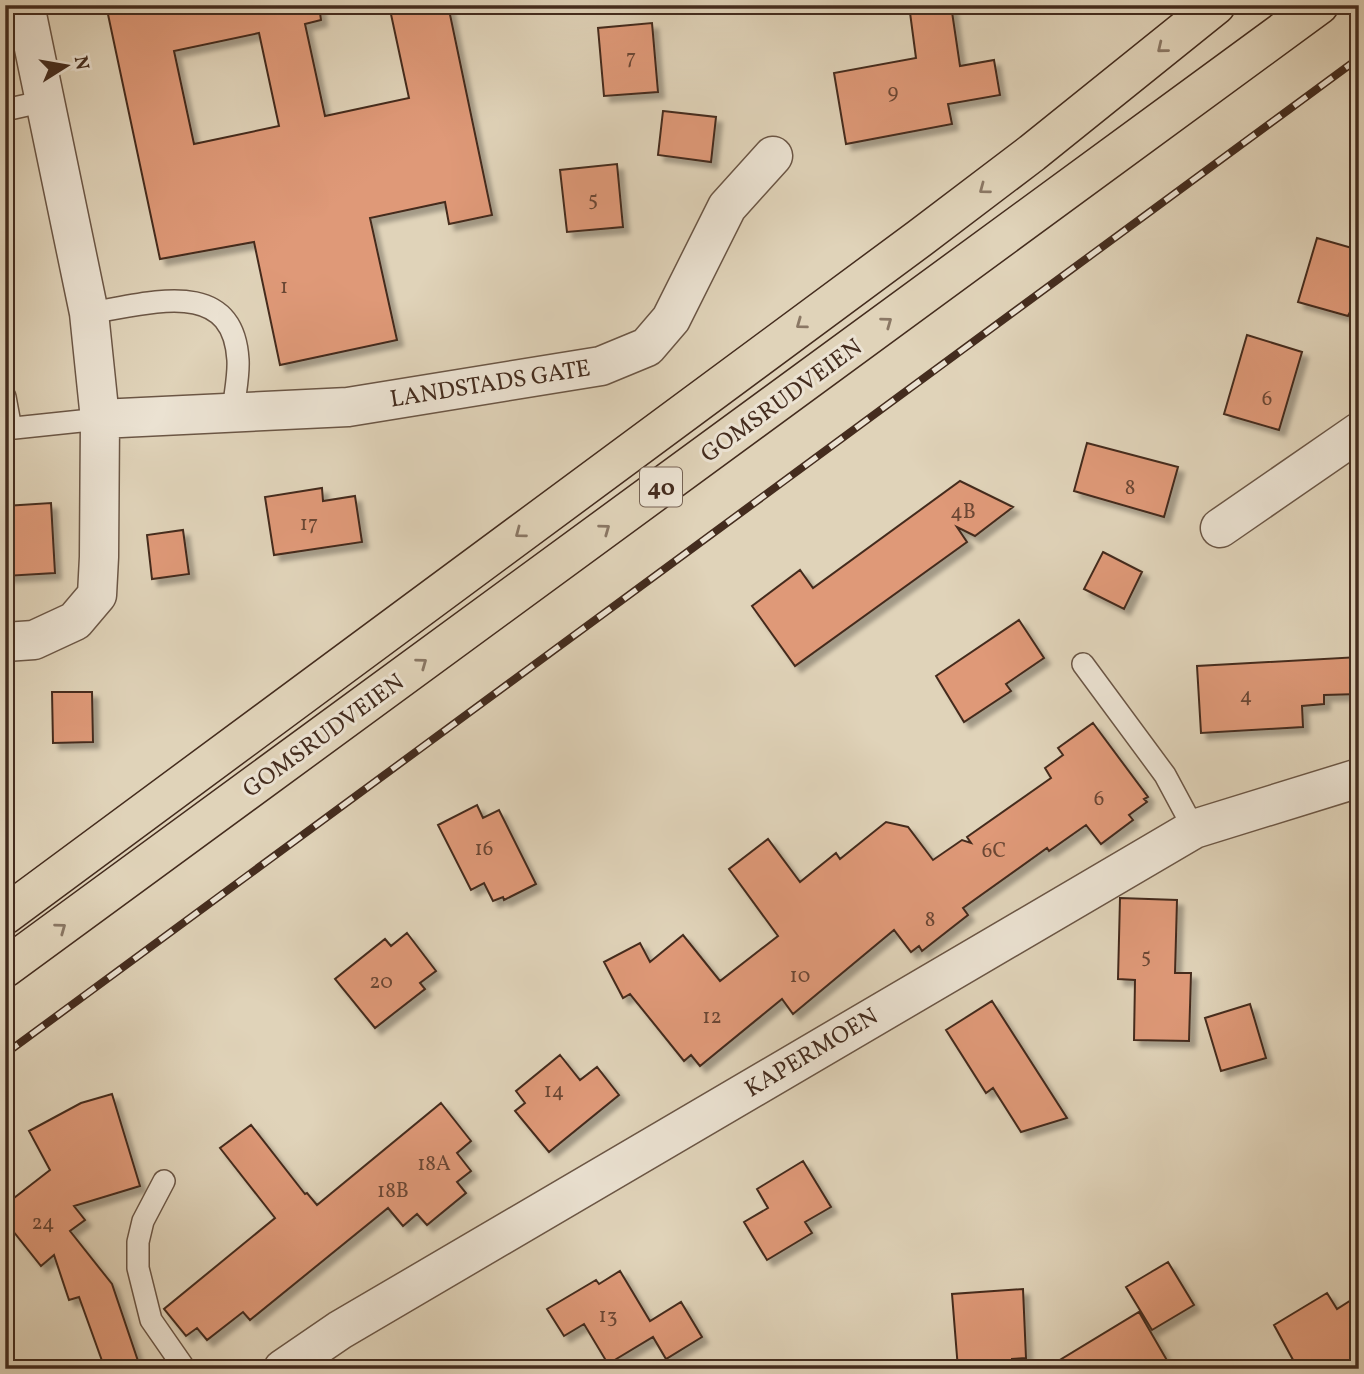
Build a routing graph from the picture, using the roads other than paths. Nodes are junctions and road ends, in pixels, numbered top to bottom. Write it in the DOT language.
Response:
graph roads {
  1 [pos="25,5"];
  2 [pos="1216,5"];
  3 [pos="1319,5"];
  4 [pos="45,101"];
  5 [pos="5,110"];
  6 [pos="773,156"];
  7 [pos="89,313"];
  8 [pos="5,397"];
  9 [pos="233,414"];
  10 [pos="100,419"];
  11 [pos="8,429"];
  12 [pos="1359,432"];
  13 [pos="1220,528"];
  14 [pos="5,642"];
  15 [pos="1083,664"];
  16 [pos="1359,778"];
  17 [pos="1194,829"];
  18 [pos="5,915"];
  19 [pos="5,968"];
  20 [pos="164,1181"];
  21 [pos="185,1369"];
  22 [pos="283,1369"];
  1 -- 4 [label="street"];
  2 -- 18 [label="main road, GOMSRUDVEIEN / 40, one-way"];
  19 -- 3 [label="main road, GOMSRUDVEIEN / 40, one-way"];
  4 -- 5 [label="lane"];
  4 -- 7 [label="street"];
  6 -- 9 [label="street, LANDSTADS GATE"];
  7 -- 9 [label="lane"];
  7 -- 10 [label="street"];
  8 -- 11 [label="lane"];
  9 -- 10 [label="street, LANDSTADS GATE"];
  10 -- 11 [label="lane"];
  10 -- 14 [label="street"];
  12 -- 13 [label="street"];
  15 -- 17 [label="lane"];
  16 -- 17 [label="street, KAPERMOEN"];
  17 -- 22 [label="street, KAPERMOEN"];
  20 -- 21 [label="lane"];
}
